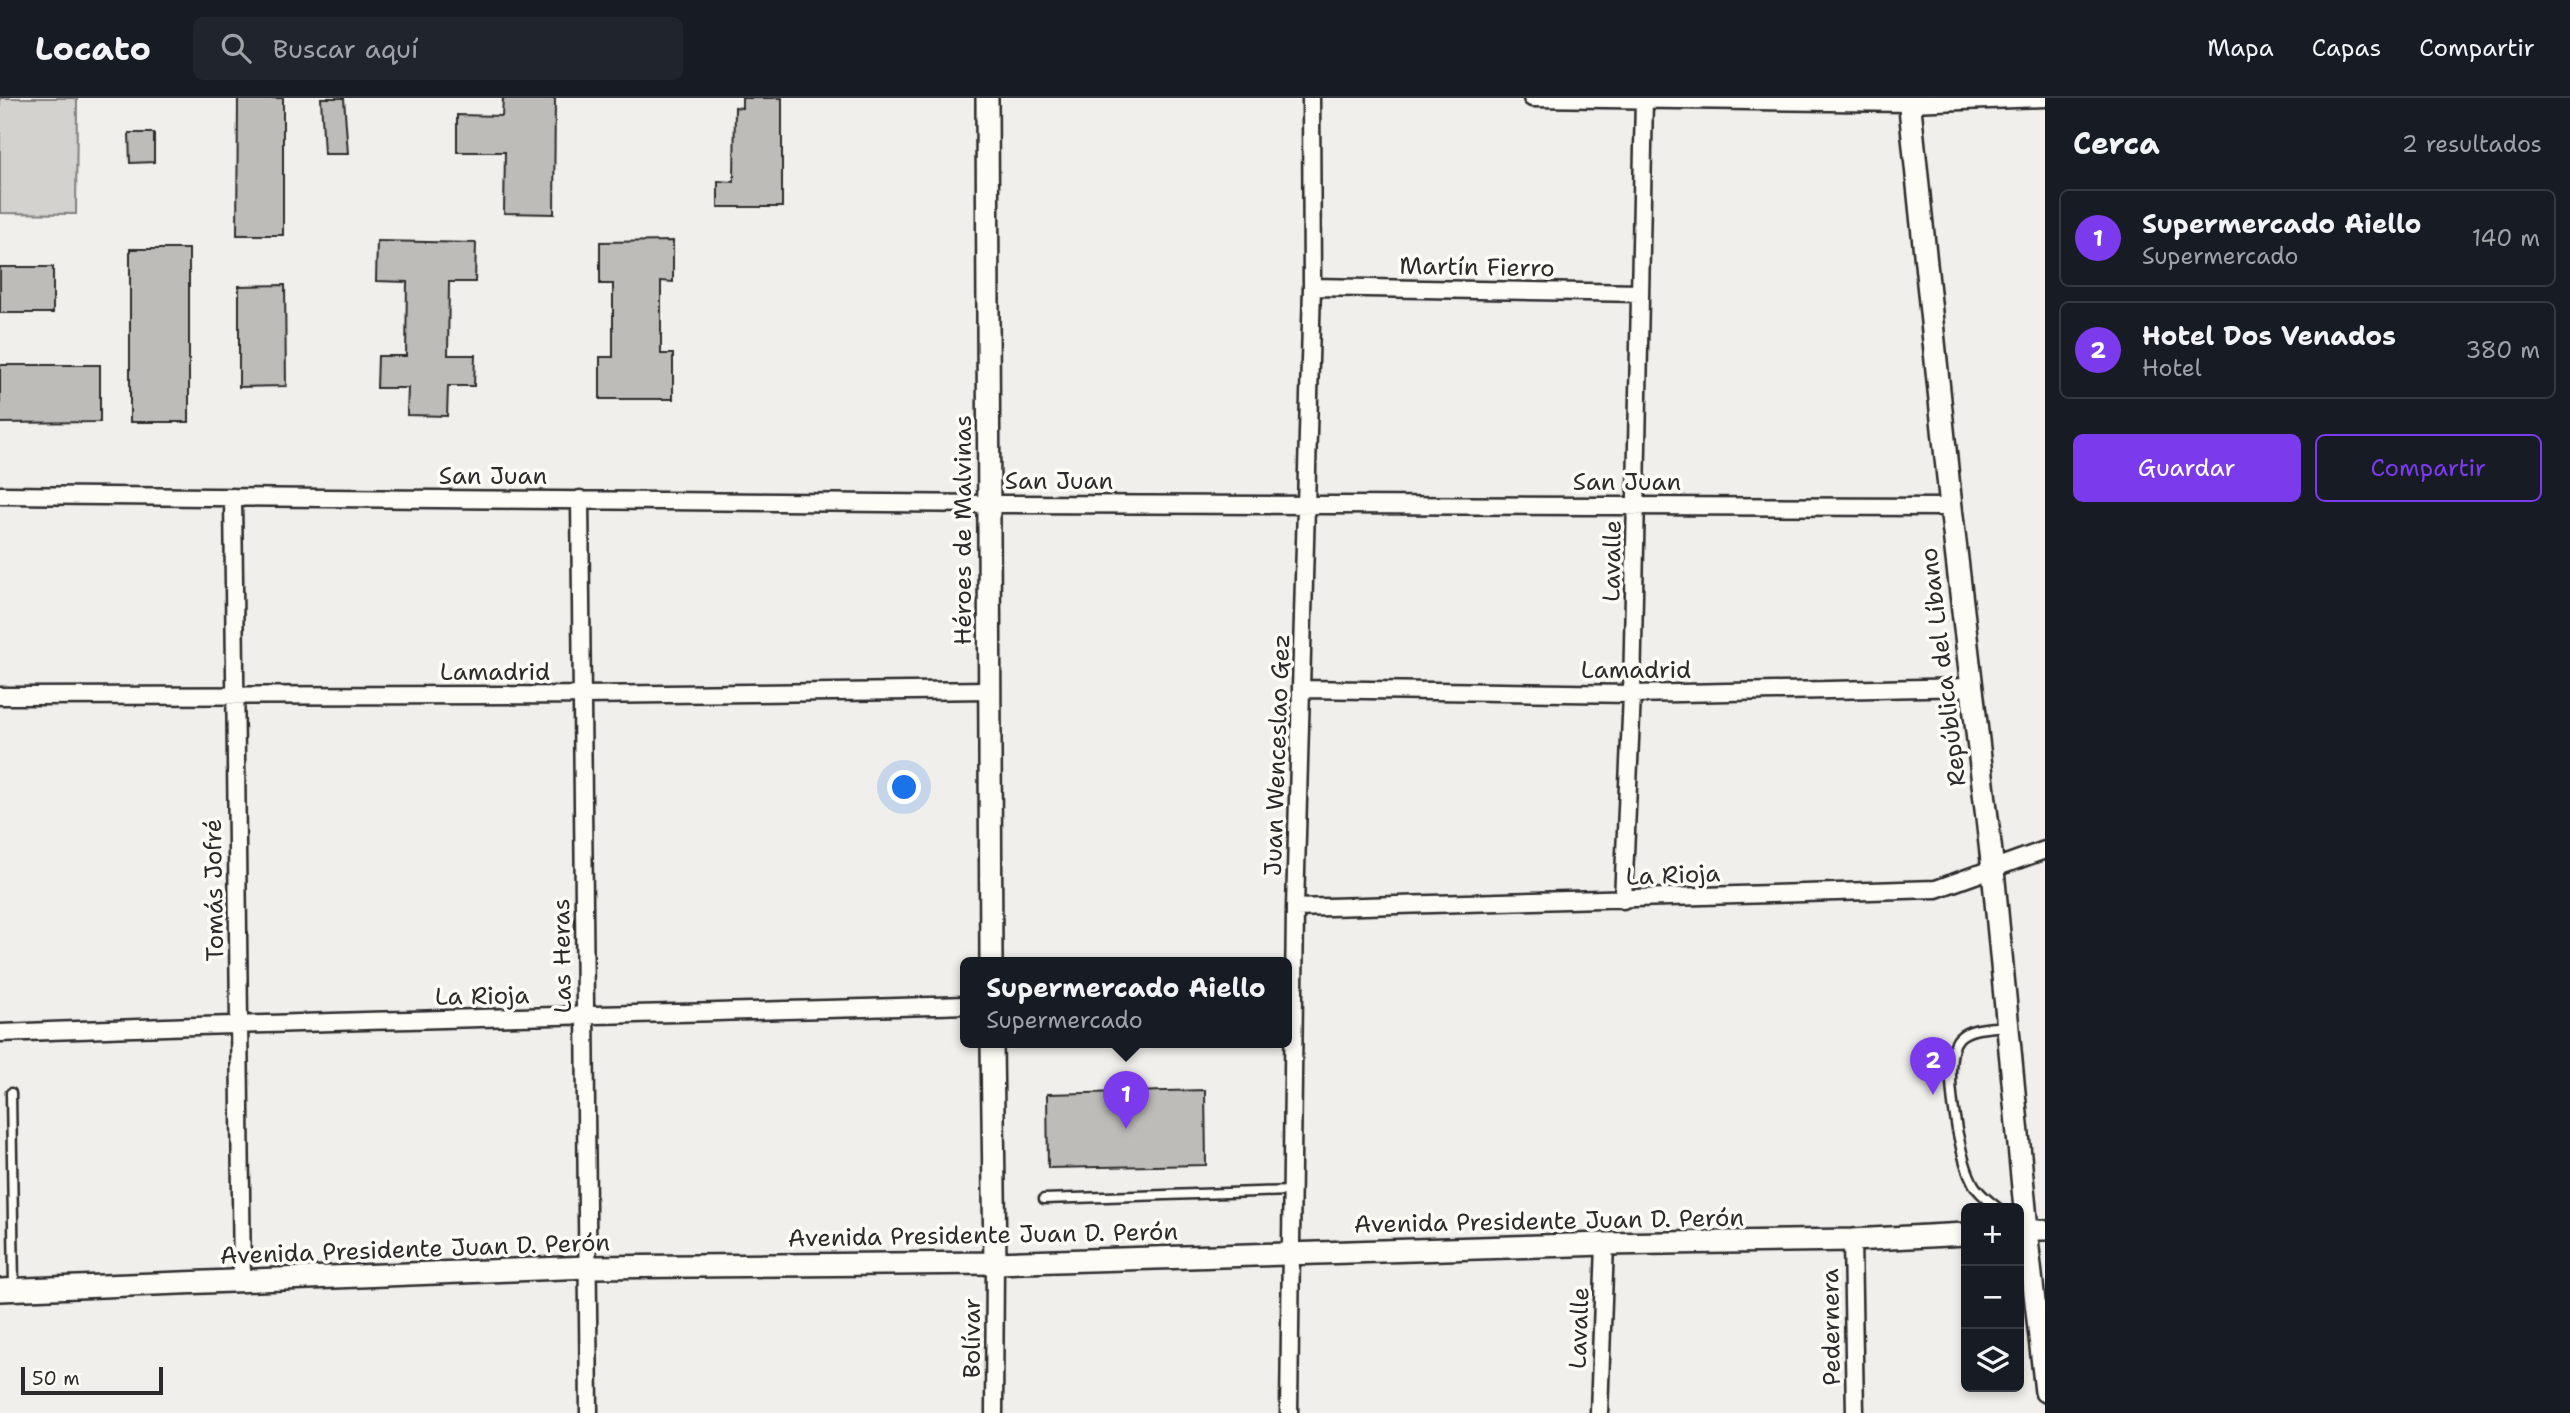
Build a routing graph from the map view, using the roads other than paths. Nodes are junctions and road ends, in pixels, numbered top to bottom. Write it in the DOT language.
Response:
graph roads {
  1 [pos="987,98"];
  2 [pos="1311,98"];
  3 [pos="1532,98"];
  4 [pos="2045,98"];
  5 [pos="1644,99"];
  6 [pos="1910,100"];
  7 [pos="1312,287"];
  8 [pos="1640,293"];
  9 [pos="0,495"];
  10 [pos="233,496"];
  11 [pos="580,499"];
  12 [pos="990,504"];
  13 [pos="1307,504"];
  14 [pos="1636,505"];
  15 [pos="1951,507"];
  16 [pos="1971,687"];
  17 [pos="989,690"];
  18 [pos="1302,690"];
  19 [pos="1632,694"];
  20 [pos="582,695"];
  21 [pos="0,696"];
  22 [pos="235,696"];
  23 [pos="2045,850"];
  24 [pos="1993,870"];
  25 [pos="1623,900"];
  26 [pos="1295,908"];
  27 [pos="991,957"];
  28 [pos="960,1005"];
  29 [pos="586,1017"];
  30 [pos="238,1023"];
  31 [pos="2008,1025"];
  32 [pos="0,1033"];
  33 [pos="992,1048"];
  34 [pos="11,1093"];
  35 [pos="1291,1191"];
  36 [pos="1044,1199"];
  37 [pos="1993,1203"];
  38 [pos="2027,1229"];
  39 [pos="1961,1234"];
  40 [pos="1852,1240"];
  41 [pos="1605,1244"];
  42 [pos="1290,1254"];
  43 [pos="995,1263"];
  44 [pos="589,1267"];
  45 [pos="242,1282"];
  46 [pos="7,1290"];
  47 [pos="2045,1392"];
  48 [pos="589,1413"];
  49 [pos="994,1413"];
  50 [pos="1289,1413"];
  51 [pos="1599,1413"];
  52 [pos="1856,1413"];
  1 -- 12 [label="main road, Héroes de Malvinas"];
  2 -- 7 [label="street, Juan Wenceslao Gez"];
  3 -- 5 [label="street"];
  4 -- 6 [label="street"];
  5 -- 6 [label="street"];
  5 -- 8 [label="street, Lavalle"];
  6 -- 15 [label="main road, República del Líbano"];
  7 -- 8 [label="street, Martín Fierro"];
  7 -- 13 [label="street, Juan Wenceslao Gez"];
  8 -- 14 [label="street, Lavalle"];
  9 -- 10 [label="street, San Juan"];
  10 -- 11 [label="street, San Juan"];
  10 -- 22 [label="street, Tomás Jofré"];
  11 -- 12 [label="street, San Juan"];
  11 -- 20 [label="street, Las Heras"];
  12 -- 13 [label="street, San Juan"];
  12 -- 17 [label="main road, Héroes de Malvinas"];
  13 -- 14 [label="street, San Juan"];
  13 -- 18 [label="street, Juan Wenceslao Gez"];
  14 -- 15 [label="street, San Juan"];
  14 -- 19 [label="street, Lavalle"];
  15 -- 16 [label="main road, República del Líbano"];
  16 -- 19 [label="street, Lamadrid"];
  16 -- 24 [label="main road, República del Líbano"];
  17 -- 20 [label="street, Lamadrid"];
  17 -- 27 [label="main road, Héroes de Malvinas"];
  18 -- 19 [label="street, Lamadrid"];
  18 -- 26 [label="street, Juan Wenceslao Gez"];
  19 -- 25 [label="street, Lavalle"];
  20 -- 22 [label="street, Lamadrid"];
  20 -- 29 [label="street, Las Heras"];
  21 -- 22 [label="street, Lamadrid"];
  22 -- 30 [label="street, Tomás Jofré"];
  23 -- 24 [label="street, La Rioja"];
  24 -- 25 [label="street, La Rioja"];
  24 -- 31 [label="main road, República del Líbano"];
  25 -- 26 [label="street, La Rioja"];
  26 -- 35 [label="street, Juan Wenceslao Gez"];
  28 -- 29 [label="street, La Rioja"];
  29 -- 30 [label="street, La Rioja"];
  29 -- 44 [label="street, Las Heras"];
  30 -- 32 [label="street, La Rioja"];
  30 -- 45 [label="street, Tomás Jofré"];
  31 -- 37 [label="lane"];
  31 -- 38 [label="main road, República del Líbano"];
  33 -- 43 [label="main road"];
  34 -- 46 [label="lane"];
  35 -- 36 [label="lane"];
  35 -- 42 [label="street, Juan Wenceslao Gez"];
  38 -- 47 [label="street"];
  39 -- 40 [label="main road, Avenida Presidente Juan D. Perón"];
  40 -- 41 [label="main road, Avenida Presidente Juan D. Perón"];
  40 -- 52 [label="street, Pedernera"];
  41 -- 42 [label="main road, Avenida Presidente Juan D. Perón"];
  41 -- 51 [label="street, Lavalle"];
  42 -- 43 [label="main road, Avenida Presidente Juan D. Perón"];
  42 -- 50 [label="street, Juan Wenceslao Gez"];
  43 -- 44 [label="main road, Avenida Presidente Juan D. Perón"];
  43 -- 49 [label="street, Bolívar"];
  44 -- 45 [label="main road, Avenida Presidente Juan D. Perón"];
  44 -- 48 [label="street, Las Heras"];
  45 -- 46 [label="main road, Avenida Presidente Juan D. Perón"];
}
